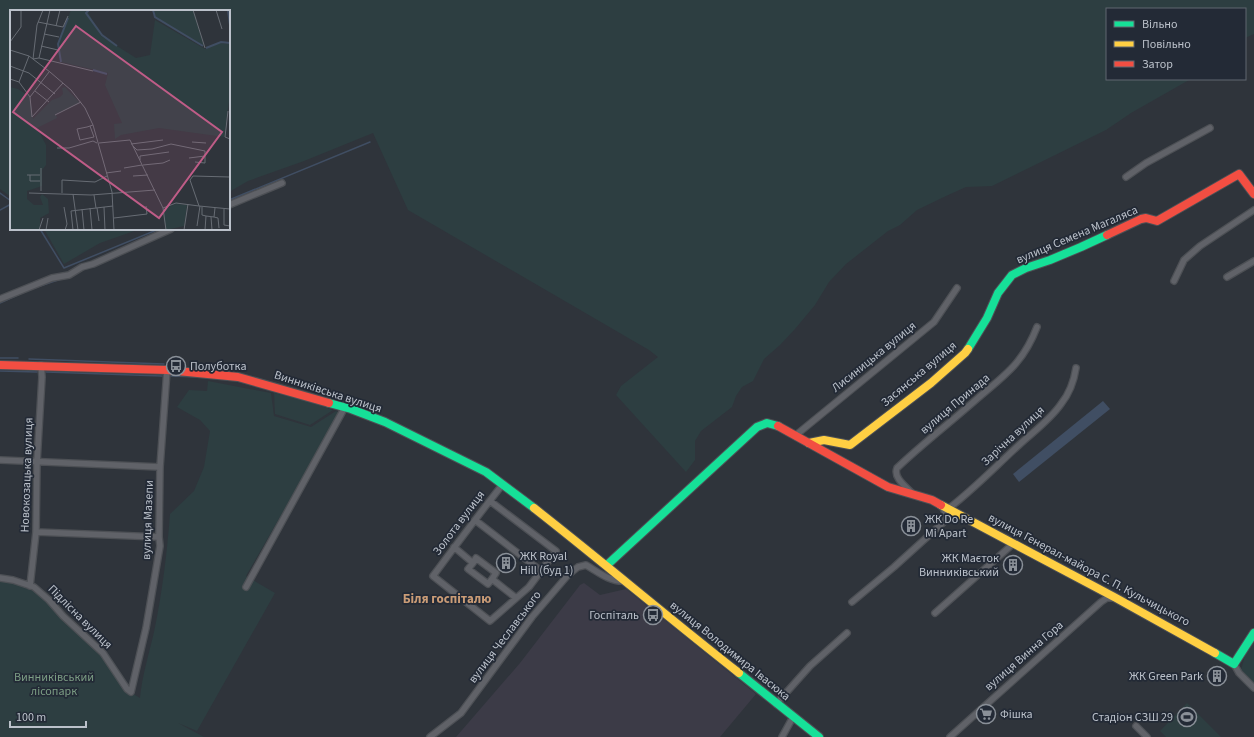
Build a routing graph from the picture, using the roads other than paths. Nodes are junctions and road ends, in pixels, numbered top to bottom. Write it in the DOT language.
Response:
graph roads {
  1 [pos="1210,128"];
  2 [pos="1126,177"];
  3 [pos="282,183"];
  4 [pos="1254,194"];
  5 [pos="230,205"];
  6 [pos="1254,210"];
  7 [pos="169,230"];
  8 [pos="1254,261"];
  9 [pos="1012,275"];
  10 [pos="1227,277"];
  11 [pos="1174,281"];
  12 [pos="957,288"];
  13 [pos="0,299"];
  14 [pos="1037,327"];
  15 [pos="0,364"];
  16 [pos="41,365"];
  17 [pos="1076,368"];
  18 [pos="167,370"];
  19 [pos="345,407"];
  20 [pos="796,435"];
  21 [pos="809,443"];
  22 [pos="0,460"];
  23 [pos="37,462"];
  24 [pos="160,467"];
  25 [pos="503,484"];
  26 [pos="912,492"];
  27 [pos="490,501"];
  28 [pos="945,507"];
  29 [pos="475,520"];
  30 [pos="36,532"];
  31 [pos="159,537"];
  32 [pos="1014,543"];
  33 [pos="454,547"];
  34 [pos="473,562"];
  35 [pos="607,565"];
  36 [pos="541,571"];
  37 [pos="0,578"];
  38 [pos="492,579"];
  39 [pos="626,582"];
  40 [pos="30,586"];
  41 [pos="246,587"];
  42 [pos="516,598"];
  43 [pos="1116,598"];
  44 [pos="852,602"];
  45 [pos="934,613"];
  46 [pos="846,633"];
  47 [pos="1254,633"];
  48 [pos="1234,664"];
  49 [pos="1254,688"];
  50 [pos="131,692"];
  51 [pos="776,704"];
  52 [pos="793,717"];
  53 [pos="1136,726"];
  54 [pos="430,737"];
  55 [pos="782,737"];
  56 [pos="818,737"];
  57 [pos="950,737"];
  58 [pos="1146,737"];
  1 -- 2 [label="street"];
  3 -- 5 [label="street"];
  4 -- 9 [label="street, вулиця Семена Магаляса"];
  6 -- 11 [label="street"];
  7 -- 13 [label="street"];
  8 -- 10 [label="street"];
  9 -- 21 [label="street, Засянська вулиця"];
  12 -- 20 [label="street, Лисиницька вулиця"];
  14 -- 26 [label="street, вулиця Принада"];
  15 -- 16 [label="street, Винниківська вулиця"];
  16 -- 18 [label="street, Винниківська вулиця"];
  16 -- 23 [label="street, Новокозацька вулиця"];
  17 -- 28 [label="street, Зарічна вулиця"];
  18 -- 19 [label="street, Винниківська вулиця"];
  18 -- 24 [label="street, вулиця Мазепи"];
  19 -- 25 [label="street, Винниківська вулиця"];
  19 -- 41 [label="street"];
  20 -- 21 [label="street, вулиця Генерал-майора С. П. Кульчицького"];
  20 -- 35 [label="street, вулиця Генерал-майора С. П. Кульчицького"];
  21 -- 26 [label="street, вулиця Генерал-майора С. П. Кульчицького"];
  22 -- 23 [label="street"];
  23 -- 24 [label="street"];
  23 -- 30 [label="street, Новокозацька вулиця"];
  24 -- 31 [label="street, вулиця Мазепи"];
  25 -- 27 [label="street, Золота вулиця"];
  25 -- 35 [label="street, Винниківська вулиця"];
  26 -- 28 [label="street, вулиця Генерал-майора С. П. Кульчицького"];
  27 -- 29 [label="street, Золота вулиця"];
  27 -- 36 [label="street"];
  28 -- 32 [label="street, вулиця Генерал-майора С. П. Кульчицького"];
  28 -- 44 [label="street"];
  29 -- 33 [label="street, Золота вулиця"];
  29 -- 36 [label="street"];
  30 -- 31 [label="street"];
  30 -- 40 [label="street, Новокозацька вулиця"];
  31 -- 50 [label="street, вулиця Мазепи"];
  32 -- 43 [label="street, вулиця Генерал-майора С. П. Кульчицького"];
  32 -- 45 [label="street"];
  33 -- 34 [label="street"];
  33 -- 42 [label="street, Золота вулиця"];
  34 -- 38 [label="street"];
  34 -- 38 [label="street"];
  35 -- 39 [label="street, вулиця Володимира Івасюка"];
  36 -- 42 [label="street"];
  37 -- 40 [label="street, Підлісна вулиця"];
  38 -- 42 [label="street"];
  39 -- 51 [label="street, вулиця Володимира Івасюка"];
  39 -- 54 [label="street, вулиця Чеславського"];
  40 -- 50 [label="street, Підлісна вулиця"];
  43 -- 48 [label="street, вулиця Генерал-майора С. П. Кульчицького"];
  43 -- 57 [label="street, вулиця Винна Гора"];
  46 -- 51 [label="street"];
  47 -- 48 [label="street"];
  48 -- 49 [label="street"];
  51 -- 52 [label="street, вулиця Володимира Івасюка"];
  52 -- 55 [label="street"];
  52 -- 56 [label="street, вулиця Володимира Івасюка"];
  53 -- 58 [label="street"];
}
